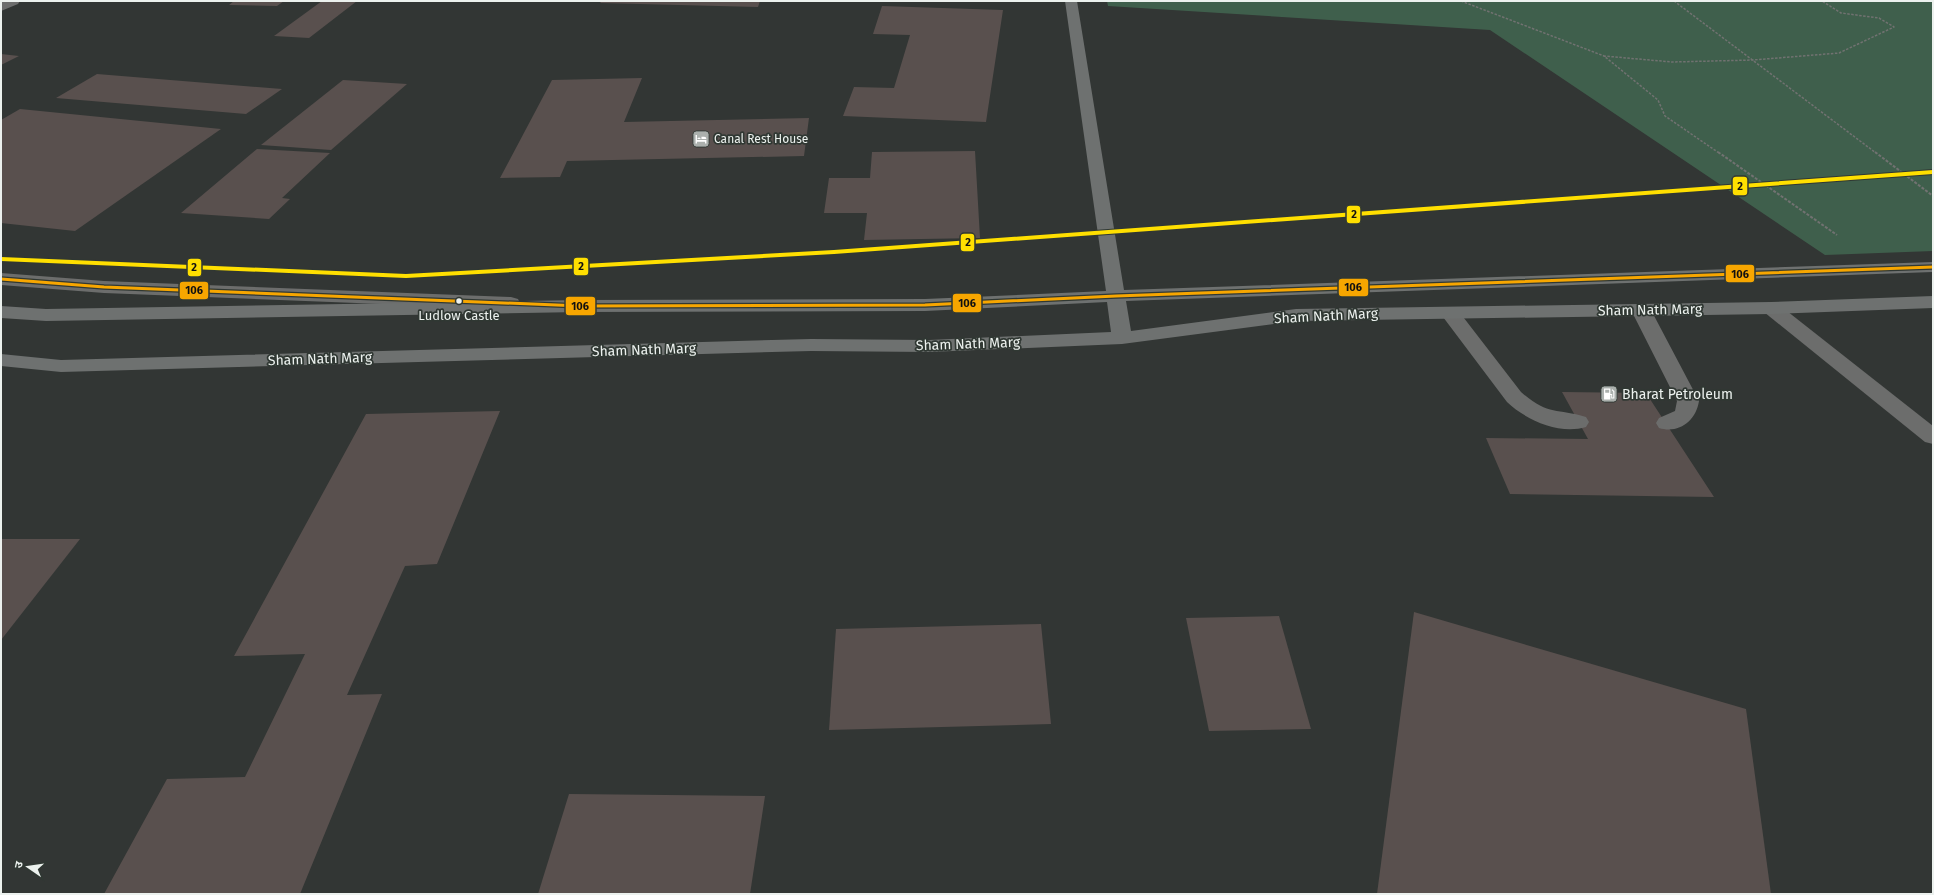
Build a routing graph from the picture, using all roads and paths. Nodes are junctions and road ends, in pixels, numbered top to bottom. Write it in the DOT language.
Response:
graph roads {
  1 [pos="14,1"];
  2 [pos="1071,1"];
  3 [pos="1461,1"];
  4 [pos="1674,1"];
  5 [pos="1822,1"];
  6 [pos="1,8"];
  7 [pos="1604,56"];
  8 [pos="1753,60"];
  9 [pos="1933,196"];
  10 [pos="1838,236"];
  11 [pos="1933,268"];
  12 [pos="1,279"];
  13 [pos="1116,296"];
  14 [pos="1933,302"];
  15 [pos="581,306"];
  16 [pos="1771,308"];
  17 [pos="1640,310"];
  18 [pos="1,312"];
  19 [pos="1450,313"];
  20 [pos="1122,338"];
  21 [pos="1,360"];
  22 [pos="1578,422"];
  23 [pos="1667,423"];
  24 [pos="1933,436"];
  1 -- 6 [label="street"];
  2 -- 13 [label="main road"];
  3 -- 7 [label="path"];
  4 -- 8 [label="path"];
  5 -- 8 [label="path"];
  7 -- 8 [label="path"];
  7 -- 10 [label="path"];
  8 -- 9 [label="path"];
  11 -- 13 [label="main road, Sham Nath Marg"];
  12 -- 15 [label="street"];
  13 -- 15 [label="main road, Sham Nath Marg"];
  13 -- 20 [label="main road"];
  14 -- 16 [label="main road, Sham Nath Marg"];
  15 -- 18 [label="main road, Sham Nath Marg"];
  16 -- 17 [label="main road, Sham Nath Marg"];
  16 -- 24 [label="street"];
  17 -- 19 [label="main road, Sham Nath Marg"];
  17 -- 23 [label="street"];
  19 -- 20 [label="main road, Sham Nath Marg"];
  19 -- 22 [label="street"];
  20 -- 21 [label="main road, Sham Nath Marg"];
}
